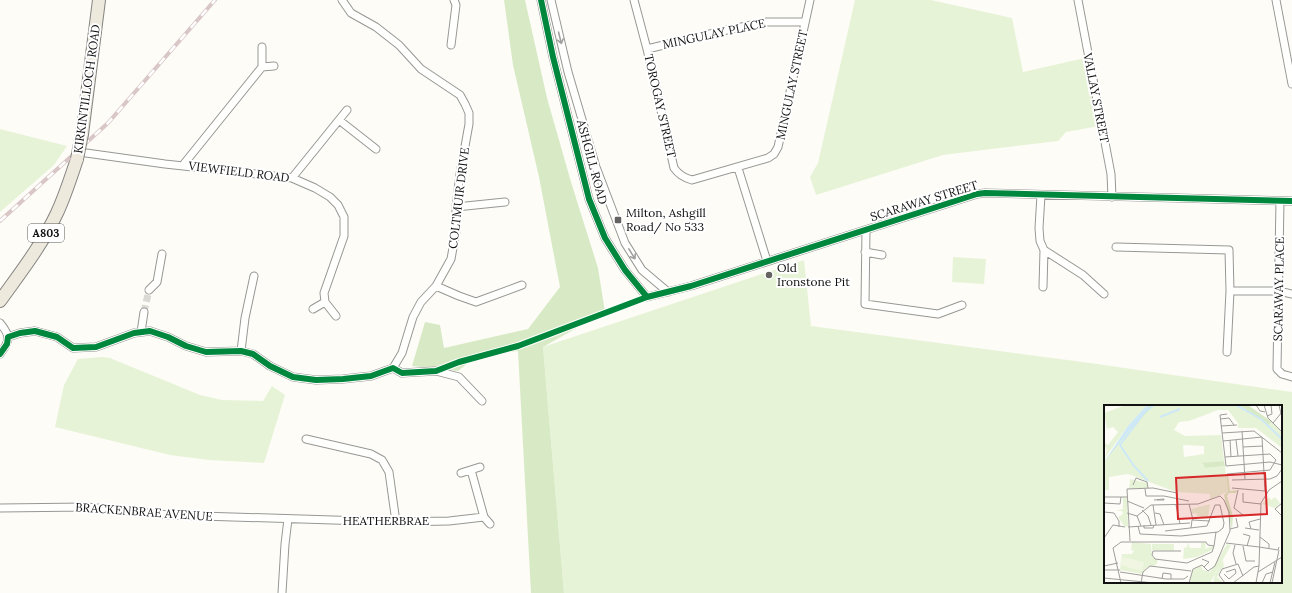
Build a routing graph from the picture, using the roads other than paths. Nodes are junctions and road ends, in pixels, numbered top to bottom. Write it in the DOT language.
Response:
graph roads {
  1 [pos="99,0"];
  2 [pos="342,0"];
  3 [pos="454,0"];
  4 [pos="541,0"];
  5 [pos="551,0"];
  6 [pos="634,0"];
  7 [pos="810,0"];
  8 [pos="1078,0"];
  9 [pos="1276,0"];
  10 [pos="805,22"];
  11 [pos="451,45"];
  12 [pos="262,47"];
  13 [pos="647,49"];
  14 [pos="274,66"];
  15 [pos="262,67"];
  16 [pos="1292,84"];
  17 [pos="347,110"];
  18 [pos="339,120"];
  19 [pos="376,149"];
  20 [pos="80,155"];
  21 [pos="183,165"];
  22 [pos="738,168"];
  23 [pos="292,178"];
  24 [pos="1041,196"];
  25 [pos="1112,197"];
  26 [pos="1280,201"];
  27 [pos="1292,201"];
  28 [pos="505,202"];
  29 [pos="456,207"];
  30 [pos="866,230"];
  31 [pos="1116,247"];
  32 [pos="1044,250"];
  33 [pos="865,252"];
  34 [pos="162,254"];
  35 [pos="882,254"];
  36 [pos="767,261"];
  37 [pos="254,276"];
  38 [pos="522,285"];
  39 [pos="436,286"];
  40 [pos="1043,287"];
  41 [pos="149,290"];
  42 [pos="1230,291"];
  43 [pos="668,292"];
  44 [pos="1279,292"];
  45 [pos="1104,294"];
  46 [pos="1292,294"];
  47 [pos="0,301"];
  48 [pos="325,302"];
  49 [pos="962,305"];
  50 [pos="313,309"];
  51 [pos="144,312"];
  52 [pos="336,316"];
  53 [pos="0,323"];
  54 [pos="140,332"];
  55 [pos="8,337"];
  56 [pos="242,351"];
  57 [pos="1227,352"];
  58 [pos="0,354"];
  59 [pos="393,368"];
  60 [pos="1292,377"];
  61 [pos="482,401"];
  62 [pos="310,448"];
  63 [pos="480,467"];
  64 [pos="471,470"];
  65 [pos="461,473"];
  66 [pos="0,508"];
  67 [pos="484,517"];
  68 [pos="288,520"];
  69 [pos="396,522"];
  70 [pos="490,524"];
  71 [pos="282,593"];
  1 -- 20 [label="main road, KIRKINTILLOCH ROAD / A803, bridge"];
  2 -- 29 [label="street, COLTMUIR DRIVE"];
  3 -- 11 [label="street"];
  4 -- 43 [label="street, ASHGILL ROAD"];
  5 -- 43 [label="street, ASHGILL ROAD, one-way"];
  6 -- 13 [label="street, TOROGAY STREET"];
  7 -- 10 [label="street, MINGULAY STREET"];
  8 -- 25 [label="street, VALLAY STREET"];
  9 -- 16 [label="street"];
  10 -- 13 [label="street, MINGULAY PLACE"];
  10 -- 22 [label="street, MINGULAY STREET"];
  12 -- 15 [label="street"];
  13 -- 22 [label="street, TOROGAY STREET"];
  14 -- 15 [label="street"];
  15 -- 21 [label="street"];
  17 -- 18 [label="street"];
  18 -- 19 [label="street"];
  18 -- 23 [label="street"];
  20 -- 21 [label="street, VIEWFIELD ROAD"];
  20 -- 47 [label="main road, KIRKINTILLOCH ROAD / A803"];
  21 -- 23 [label="street, VIEWFIELD ROAD"];
  22 -- 36 [label="street"];
  23 -- 48 [label="street, VIEWFIELD ROAD"];
  24 -- 25 [label="street, SCARAWAY STREET"];
  24 -- 30 [label="street, SCARAWAY STREET"];
  24 -- 32 [label="street"];
  25 -- 26 [label="street, SCARAWAY STREET"];
  26 -- 27 [label="street, SCARAWAY STREET"];
  26 -- 44 [label="street, SCARAWAY PLACE"];
  28 -- 29 [label="street"];
  29 -- 39 [label="street, COLTMUIR DRIVE"];
  30 -- 33 [label="street"];
  30 -- 36 [label="street, SCARAWAY STREET"];
  31 -- 42 [label="street"];
  32 -- 40 [label="street"];
  32 -- 45 [label="street"];
  33 -- 35 [label="street"];
  33 -- 49 [label="street"];
  34 -- 41 [label="street"];
  36 -- 43 [label="street, SCARAWAY STREET"];
  37 -- 56 [label="street"];
  38 -- 39 [label="street"];
  39 -- 59 [label="street, COLTMUIR DRIVE"];
  42 -- 44 [label="street"];
  42 -- 57 [label="street"];
  44 -- 46 [label="street"];
  44 -- 60 [label="street, SCARAWAY PLACE"];
  48 -- 50 [label="street"];
  48 -- 52 [label="street"];
  51 -- 54 [label="street"];
  53 -- 55 [label="street"];
  54 -- 55 [label="street"];
  54 -- 56 [label="street"];
  55 -- 58 [label="street"];
  56 -- 59 [label="street"];
  59 -- 61 [label="street"];
  62 -- 69 [label="street"];
  63 -- 64 [label="street"];
  64 -- 65 [label="street"];
  64 -- 67 [label="street"];
  66 -- 68 [label="street, BRACKENBRAE AVENUE"];
  67 -- 69 [label="street, HEATHERBRAE"];
  67 -- 70 [label="street"];
  68 -- 69 [label="street, HEATHERBRAE"];
  68 -- 71 [label="street"];
}
